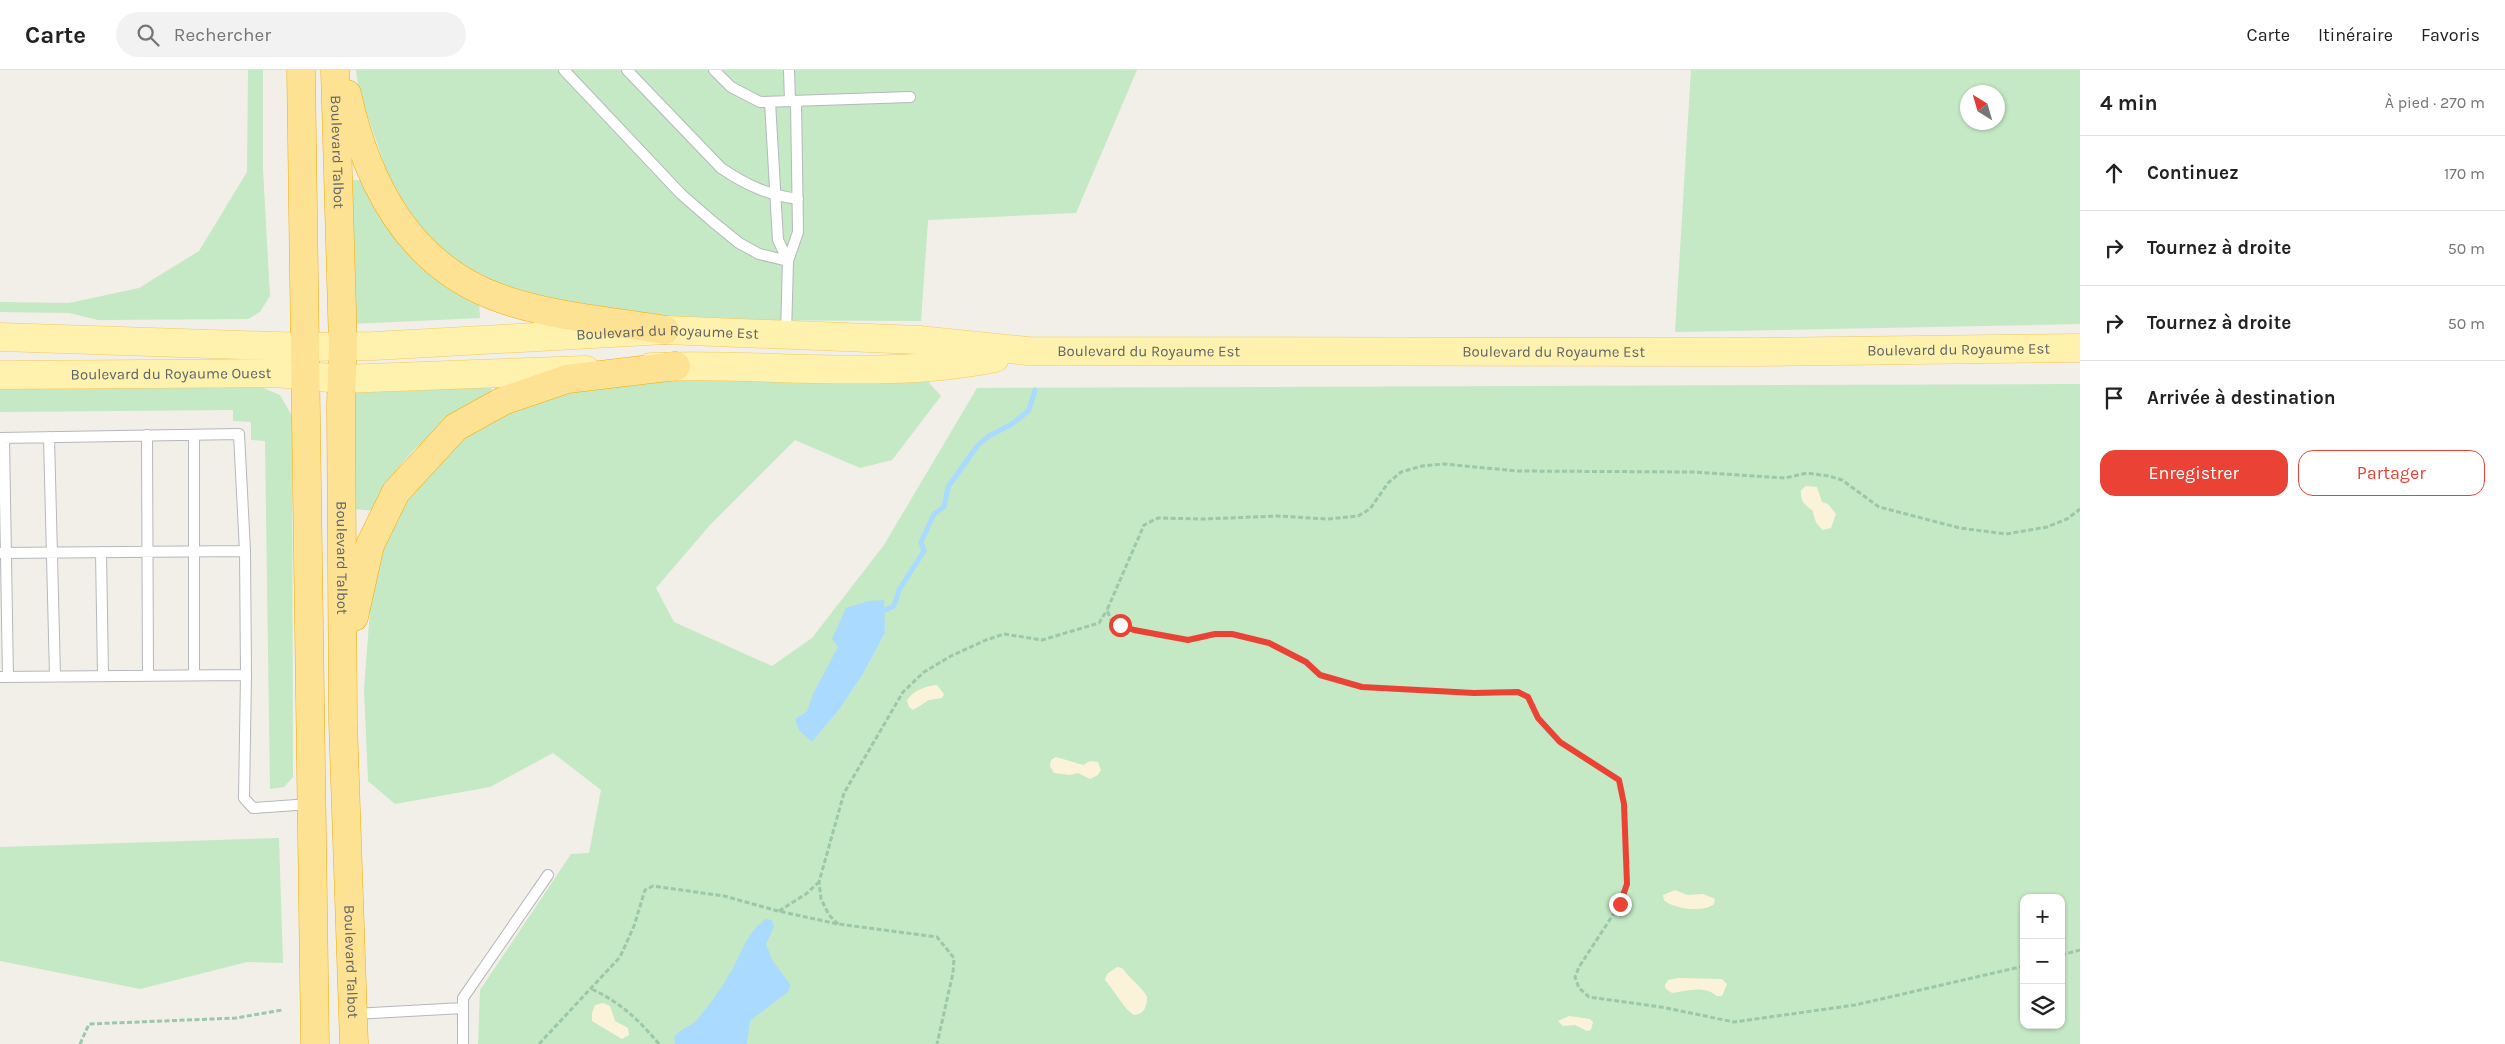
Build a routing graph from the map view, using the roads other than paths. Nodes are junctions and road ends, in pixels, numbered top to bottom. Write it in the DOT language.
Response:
graph roads {
  1 [pos="301,70"];
  2 [pos="335,70"];
  3 [pos="342,70"];
  4 [pos="564,70"];
  5 [pos="627,70"];
  6 [pos="714,70"];
  7 [pos="788,70"];
  8 [pos="910,97"];
  9 [pos="793,101"];
  10 [pos="770,102"];
  11 [pos="774,196"];
  12 [pos="798,199"];
  13 [pos="788,261"];
  14 [pos="666,330"];
  15 [pos="786,335"];
  16 [pos="8,336"];
  17 [pos="343,346"];
  18 [pos="305,347"];
  19 [pos="2080,348"];
  20 [pos="1028,351"];
  21 [pos="676,366"];
  22 [pos="0,374"];
  23 [pos="306,377"];
  24 [pos="341,379"];
  25 [pos="194,435"];
  26 [pos="147,436"];
  27 [pos="49,437"];
  28 [pos="2,438"];
  29 [pos="194,551"];
  30 [pos="246,551"];
  31 [pos="101,552"];
  32 [pos="147,552"];
  33 [pos="3,553"];
  34 [pos="52,553"];
  35 [pos="148,675"];
  36 [pos="194,675"];
  37 [pos="246,675"];
  38 [pos="55,676"];
  39 [pos="103,676"];
  40 [pos="4,677"];
  41 [pos="344,700"];
  42 [pos="312,804"];
  43 [pos="548,875"];
  44 [pos="463,1008"];
  45 [pos="314,1014"];
  46 [pos="353,1014"];
  47 [pos="315,1044"];
  48 [pos="354,1044"];
  49 [pos="463,1044"];
  1 -- 18 [label="highway"];
  2 -- 17 [label="highway, Boulevard Talbot"];
  3 -- 14 [label="highway"];
  4 -- 13 [label="lane"];
  5 -- 11 [label="lane"];
  6 -- 10 [label="lane"];
  7 -- 9 [label="lane"];
  8 -- 9 [label="lane"];
  9 -- 10 [label="lane"];
  9 -- 12 [label="lane"];
  10 -- 11 [label="lane"];
  11 -- 12 [label="lane"];
  11 -- 13 [label="lane"];
  12 -- 13 [label="lane"];
  13 -- 15 [label="lane"];
  14 -- 15 [label="main road, Boulevard du Royaume Est"];
  14 -- 17 [label="main road, Boulevard du Royaume Est"];
  15 -- 20 [label="main road, Boulevard du Royaume Est"];
  16 -- 18 [label="main road, Boulevard du Royaume Ouest"];
  17 -- 18 [label="main road, Boulevard du Royaume Est"];
  17 -- 24 [label="highway, Boulevard Talbot"];
  18 -- 23 [label="highway"];
  19 -- 20 [label="main road, Boulevard du Royaume Est"];
  20 -- 21 [label="main road, Boulevard du Royaume Est"];
  21 -- 24 [label="main road, Boulevard du Royaume Est"];
  21 -- 41 [label="highway"];
  22 -- 23 [label="main road, Boulevard du Royaume Ouest"];
  23 -- 24 [label="main road, Boulevard du Royaume Ouest"];
  23 -- 42 [label="highway"];
  24 -- 41 [label="highway, Boulevard Talbot"];
  25 -- 26 [label="lane"];
  25 -- 29 [label="lane"];
  25 -- 30 [label="lane"];
  26 -- 27 [label="lane"];
  26 -- 32 [label="lane"];
  27 -- 28 [label="lane"];
  27 -- 34 [label="lane"];
  28 -- 33 [label="lane"];
  29 -- 30 [label="lane"];
  29 -- 32 [label="lane"];
  29 -- 36 [label="lane"];
  30 -- 37 [label="lane"];
  31 -- 32 [label="lane"];
  31 -- 34 [label="lane"];
  31 -- 39 [label="lane"];
  32 -- 35 [label="lane"];
  33 -- 34 [label="lane"];
  33 -- 40 [label="lane"];
  34 -- 38 [label="lane"];
  35 -- 36 [label="lane"];
  35 -- 39 [label="lane"];
  36 -- 37 [label="lane"];
  37 -- 42 [label="lane"];
  38 -- 39 [label="lane"];
  38 -- 40 [label="lane"];
  41 -- 46 [label="highway, Boulevard Talbot"];
  42 -- 45 [label="highway"];
  43 -- 44 [label="lane"];
  44 -- 46 [label="lane"];
  44 -- 49 [label="lane"];
  45 -- 46 [label="highway"];
  45 -- 47 [label="highway"];
  46 -- 48 [label="highway, Boulevard Talbot"];
}
